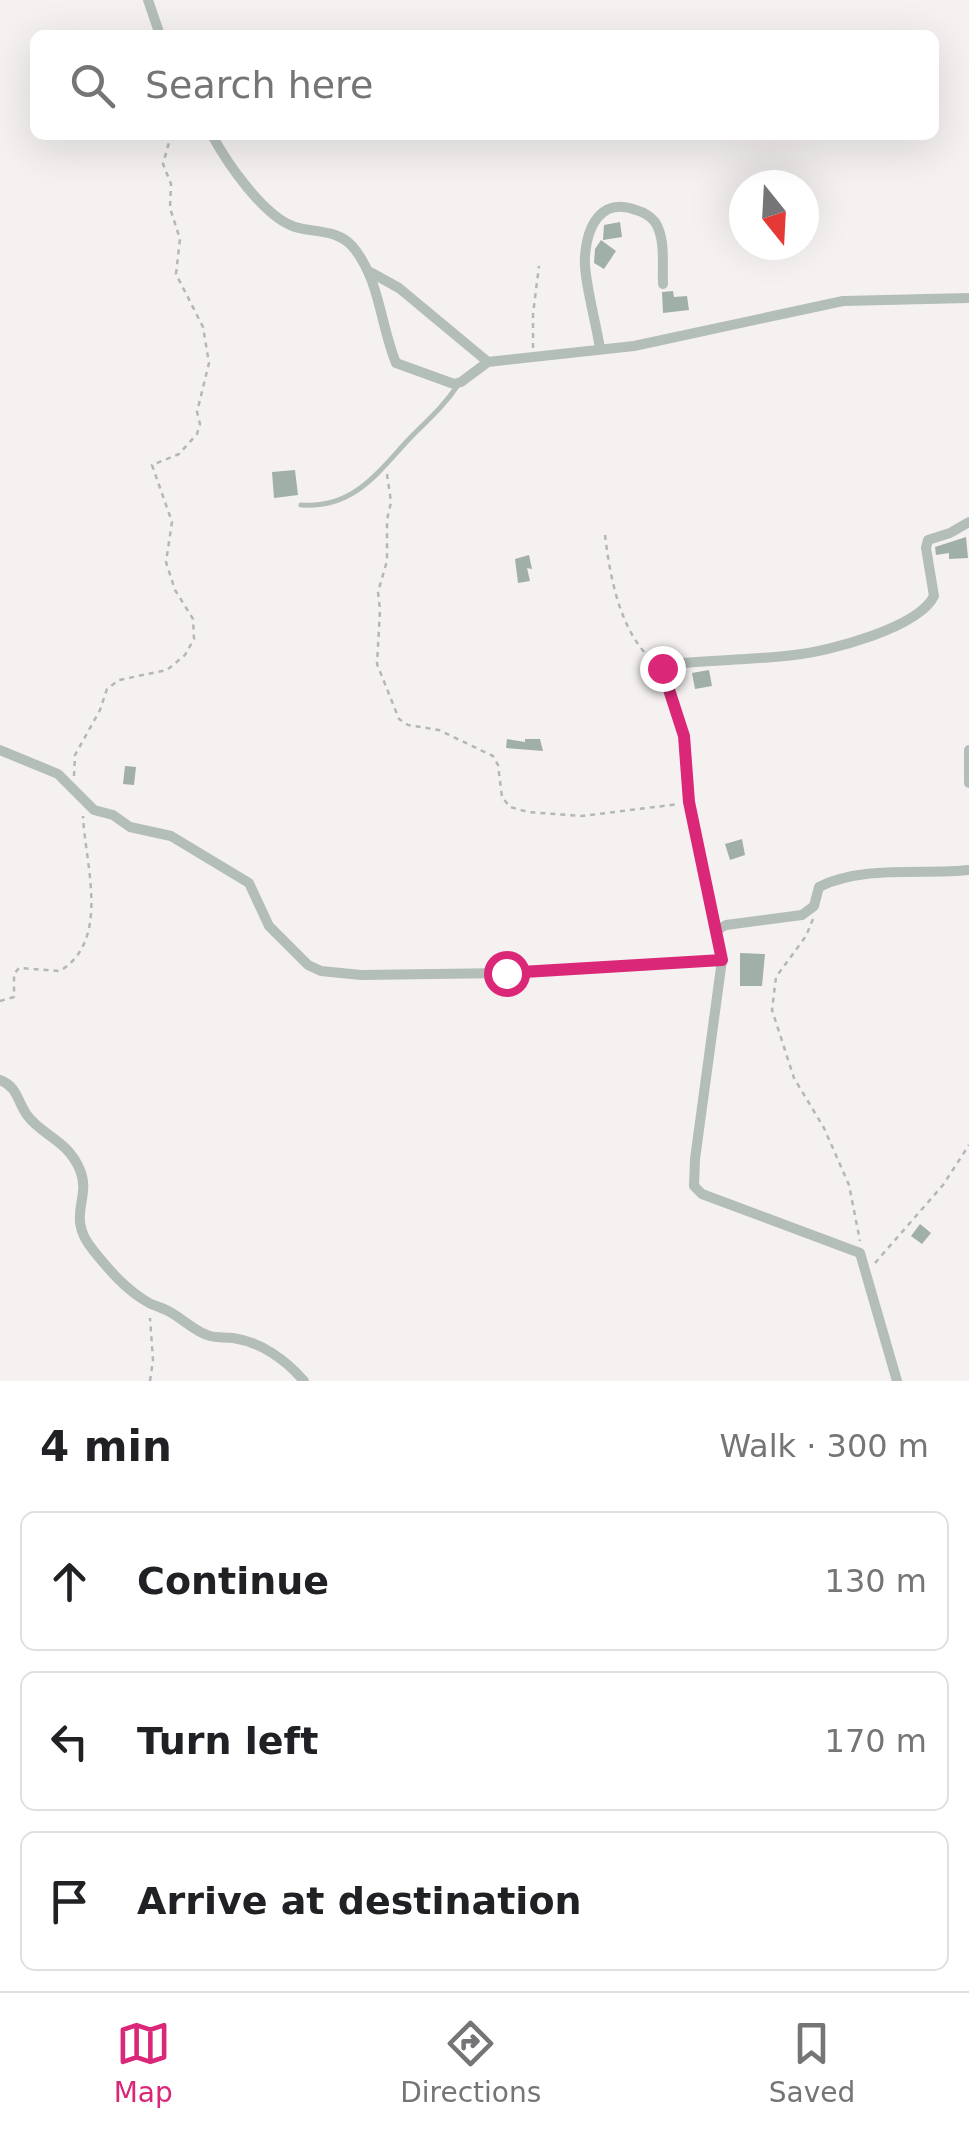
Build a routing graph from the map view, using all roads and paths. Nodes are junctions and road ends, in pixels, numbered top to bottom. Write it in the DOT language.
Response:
graph roads {
  1 [pos="148,0"];
  2 [pos="158,30"];
  3 [pos="169,140"];
  4 [pos="216,140"];
  5 [pos="540,266"];
  6 [pos="370,272"];
  7 [pos="663,284"];
  8 [pos="969,298"];
  9 [pos="600,350"];
  10 [pos="534,354"];
  11 [pos="488,362"];
  12 [pos="458,384"];
  13 [pos="385,468"];
  14 [pos="301,505"];
  15 [pos="969,522"];
  16 [pos="606,535"];
  17 [pos="662,668"];
  18 [pos="0,750"];
  19 [pos="969,750"];
  20 [pos="969,783"];
  21 [pos="74,789"];
  22 [pos="83,800"];
  23 [pos="689,802"];
  24 [pos="969,870"];
  25 [pos="814,906"];
  26 [pos="717,930"];
  27 [pos="722,960"];
  28 [pos="0,1001"];
  29 [pos="0,1080"];
  30 [pos="969,1145"];
  31 [pos="860,1252"];
  32 [pos="867,1272"];
  33 [pos="150,1303"];
  34 [pos="150,1381"];
  35 [pos="304,1381"];
  36 [pos="897,1381"];
  1 -- 2 [label="street"];
  3 -- 21 [label="path"];
  4 -- 6 [label="street"];
  5 -- 10 [label="path"];
  6 -- 11 [label="street"];
  6 -- 12 [label="street"];
  7 -- 9 [label="street"];
  8 -- 9 [label="street"];
  9 -- 10 [label="street"];
  10 -- 11 [label="street"];
  11 -- 12 [label="street"];
  12 -- 13 [label="lane"];
  13 -- 14 [label="lane"];
  13 -- 23 [label="path"];
  15 -- 17 [label="street"];
  16 -- 17 [label="path"];
  17 -- 23 [label="street"];
  18 -- 21 [label="street"];
  19 -- 20 [label="street"];
  21 -- 22 [label="street"];
  22 -- 27 [label="street"];
  22 -- 28 [label="path"];
  23 -- 26 [label="street"];
  24 -- 25 [label="street"];
  25 -- 26 [label="street"];
  25 -- 31 [label="path"];
  26 -- 27 [label="street"];
  27 -- 31 [label="street"];
  29 -- 33 [label="street"];
  30 -- 32 [label="path"];
  31 -- 32 [label="street"];
  32 -- 36 [label="street"];
  33 -- 34 [label="path"];
  33 -- 35 [label="street"];
}
